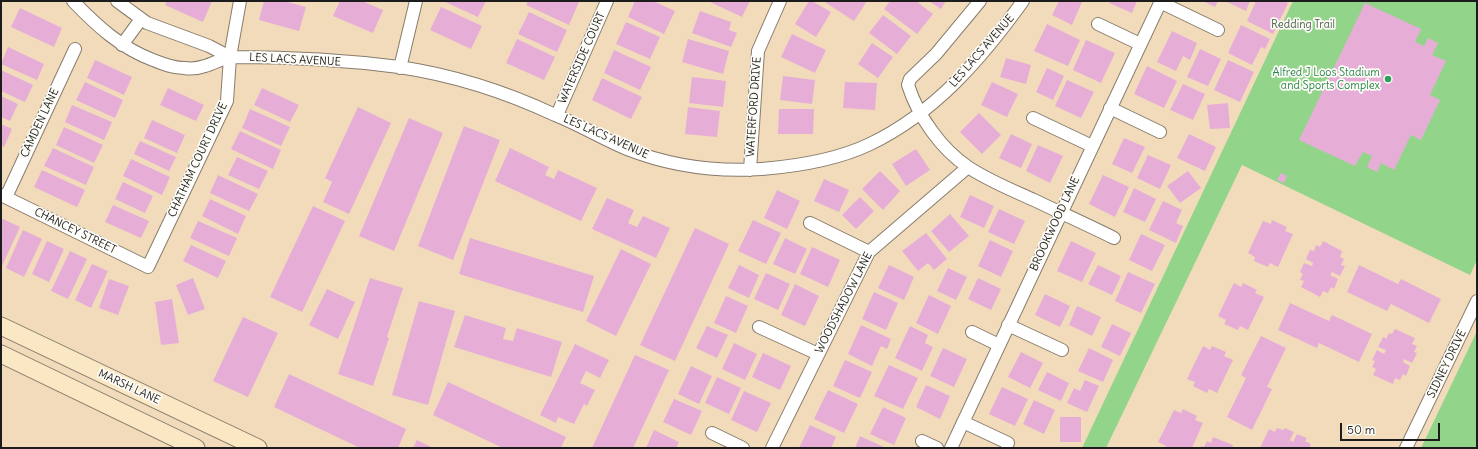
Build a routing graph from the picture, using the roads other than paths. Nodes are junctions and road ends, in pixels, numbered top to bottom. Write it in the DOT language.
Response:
graph roads {
  1 [pos="73,1"];
  2 [pos="118,1"];
  3 [pos="240,1"];
  4 [pos="416,1"];
  5 [pos="608,1"];
  6 [pos="780,1"];
  7 [pos="980,1"];
  8 [pos="1023,1"];
  9 [pos="1160,2"];
  10 [pos="141,20"];
  11 [pos="1098,24"];
  12 [pos="1218,30"];
  13 [pos="1140,44"];
  14 [pos="122,45"];
  15 [pos="75,49"];
  16 [pos="230,57"];
  17 [pos="400,68"];
  18 [pos="1110,108"];
  19 [pos="921,113"];
  20 [pos="557,115"];
  21 [pos="1033,118"];
  22 [pos="1160,132"];
  23 [pos="1092,146"];
  24 [pos="968,167"];
  25 [pos="750,170"];
  26 [pos="3,196"];
  27 [pos="1061,213"];
  28 [pos="810,223"];
  29 [pos="1114,238"];
  30 [pos="869,252"];
  31 [pos="148,266"];
  32 [pos="1477,301"];
  33 [pos="1008,325"];
  34 [pos="1,326"];
  35 [pos="759,327"];
  36 [pos="972,332"];
  37 [pos="999,345"];
  38 [pos="1062,350"];
  39 [pos="1,354"];
  40 [pos="818,354"];
  41 [pos="963,422"];
  42 [pos="712,433"];
  43 [pos="922,441"];
  44 [pos="1008,443"];
  45 [pos="246,446"];
  46 [pos="196,448"];
  47 [pos="743,448"];
  48 [pos="772,448"];
  49 [pos="937,448"];
  50 [pos="951,448"];
  51 [pos="1406,448"];
  1 -- 14 [label="street, LES LACS AVENUE"];
  2 -- 10 [label="street, LES LACS AVENUE"];
  3 -- 16 [label="street, CHATHAM COURT DRIVE"];
  4 -- 17 [label="street"];
  5 -- 20 [label="street, WATERSIDE COURT"];
  6 -- 25 [label="street, WATERFORD DRIVE"];
  7 -- 19 [label="street"];
  8 -- 19 [label="street, LES LACS AVENUE"];
  9 -- 12 [label="street"];
  9 -- 13 [label="street, BROOKWOOD LANE"];
  10 -- 14 [label="street"];
  10 -- 16 [label="street, LES LACS AVENUE"];
  11 -- 13 [label="street"];
  13 -- 18 [label="street, BROOKWOOD LANE"];
  14 -- 16 [label="street, LES LACS AVENUE"];
  15 -- 26 [label="street, CAMDEN LANE"];
  16 -- 17 [label="street, LES LACS AVENUE"];
  16 -- 31 [label="street, CHATHAM COURT DRIVE"];
  17 -- 20 [label="street, LES LACS AVENUE"];
  18 -- 22 [label="street"];
  18 -- 23 [label="street, BROOKWOOD LANE"];
  19 -- 24 [label="street"];
  19 -- 25 [label="street, LES LACS AVENUE"];
  20 -- 25 [label="street, LES LACS AVENUE"];
  21 -- 23 [label="street"];
  23 -- 27 [label="street, BROOKWOOD LANE"];
  24 -- 27 [label="street"];
  24 -- 30 [label="street, WOODSHADOW LANE"];
  26 -- 31 [label="street, CHANCEY STREET"];
  27 -- 29 [label="street"];
  27 -- 33 [label="street, BROOKWOOD LANE"];
  28 -- 30 [label="street"];
  30 -- 40 [label="street, WOODSHADOW LANE"];
  32 -- 51 [label="street, SIDNEY DRIVE"];
  33 -- 37 [label="street, BROOKWOOD LANE"];
  33 -- 38 [label="street"];
  34 -- 45 [label="main road, MARSH LANE"];
  35 -- 40 [label="street"];
  36 -- 37 [label="street"];
  37 -- 41 [label="street, BROOKWOOD LANE"];
  39 -- 46 [label="main road"];
  40 -- 48 [label="street, WOODSHADOW LANE"];
  41 -- 44 [label="street"];
  41 -- 50 [label="street, BROOKWOOD LANE"];
  42 -- 47 [label="street"];
  43 -- 49 [label="street"];
}
